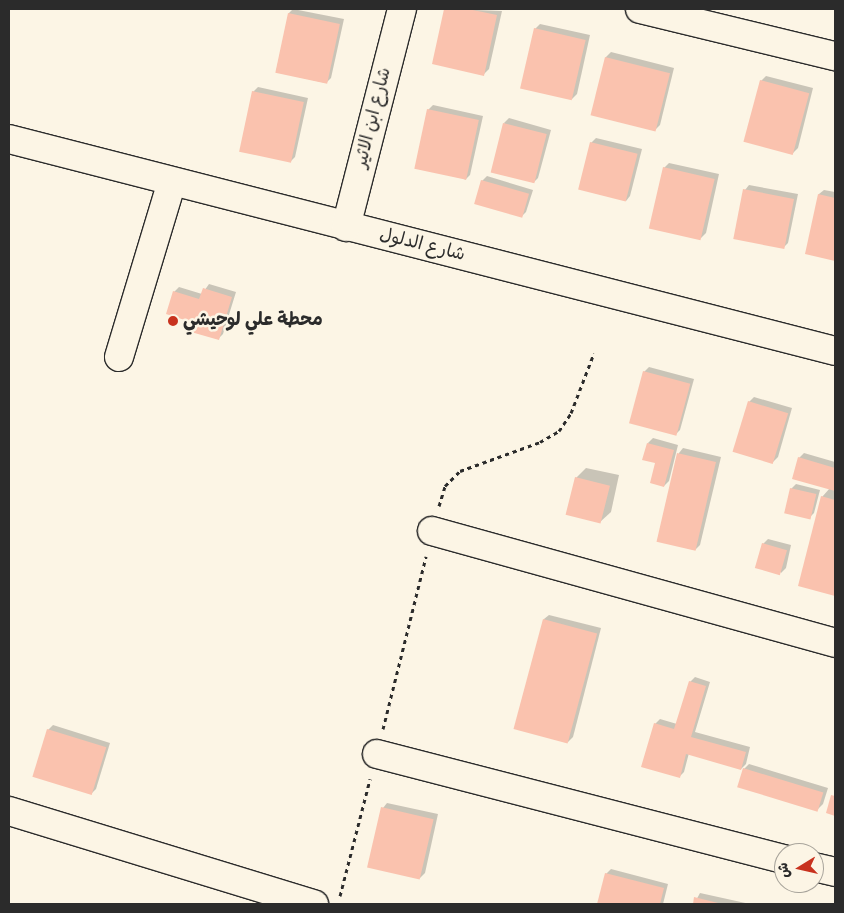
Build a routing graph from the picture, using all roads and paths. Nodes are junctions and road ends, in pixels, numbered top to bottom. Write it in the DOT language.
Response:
graph roads {
  1 [pos="402,9"];
  2 [pos="640,9"];
  3 [pos="692,15"];
  4 [pos="835,56"];
  5 [pos="9,139"];
  6 [pos="172,182"];
  7 [pos="346,227"];
  8 [pos="835,350"];
  9 [pos="594,353"];
  10 [pos="119,357"];
  11 [pos="432,531"];
  12 [pos="835,643"];
  13 [pos="377,754"];
  14 [pos="9,811"];
  15 [pos="774,856"];
  16 [pos="314,904"];
  17 [pos="338,904"];
  1 -- 7 [label="street, شارع ابن الاثير"];
  2 -- 3 [label="street"];
  3 -- 4 [label="street"];
  5 -- 6 [label="street, شارع الدلول"];
  6 -- 7 [label="street, شارع الدلول"];
  6 -- 10 [label="street"];
  7 -- 8 [label="street, شارع الدلول"];
  9 -- 11 [label="path"];
  11 -- 12 [label="street"];
  11 -- 13 [label="path"];
  13 -- 15 [label="street"];
  13 -- 17 [label="path"];
  14 -- 16 [label="street"];
}
